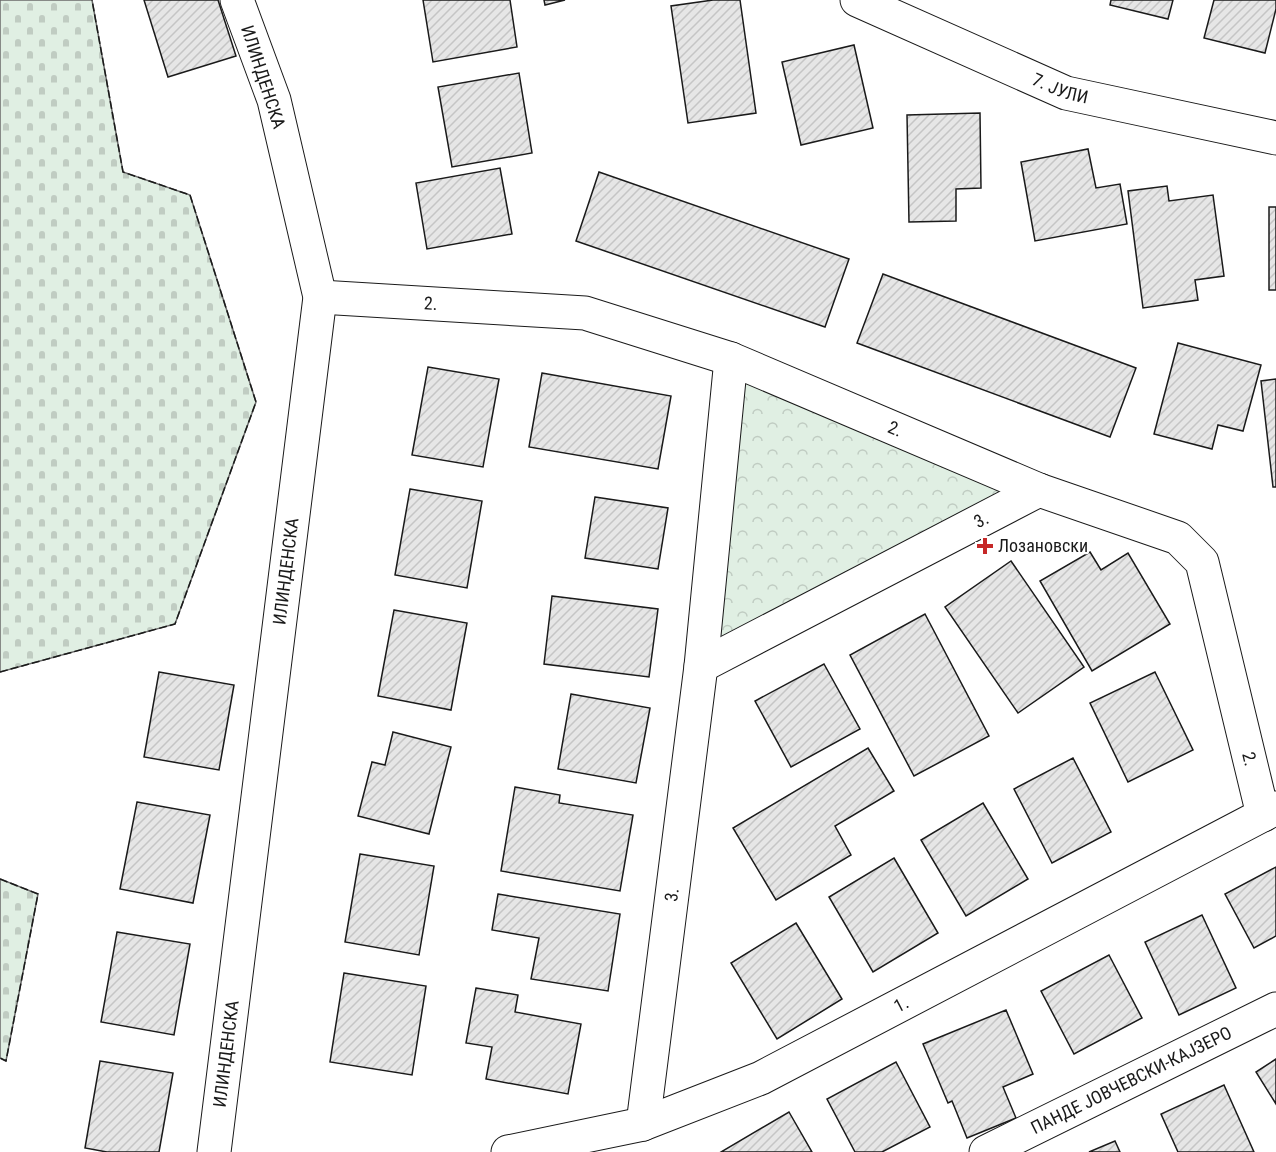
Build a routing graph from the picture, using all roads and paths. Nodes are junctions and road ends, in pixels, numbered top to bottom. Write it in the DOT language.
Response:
graph roads {
  1 [pos="237,0"];
  2 [pos="857,0"];
  3 [pos="1276,138"];
  4 [pos="320,297"];
  5 [pos="731,360"];
  6 [pos="1040,490"];
  7 [pos="701,666"];
  8 [pos="1269,812"];
  9 [pos="1276,1009"];
  10 [pos="644,1124"];
  11 [pos="214,1152"];
  12 [pos="508,1152"];
  13 [pos="986,1152"];
  1 -- 4 [label="street, ИЛИНДЕНСКА"];
  2 -- 3 [label="street, 7. ЈУЛИ"];
  4 -- 5 [label="street, 2."];
  4 -- 11 [label="street, ИЛИНДЕНСКА"];
  5 -- 6 [label="street, 2."];
  5 -- 7 [label="street, 3."];
  6 -- 7 [label="street, 3."];
  6 -- 8 [label="street, 2."];
  7 -- 10 [label="street, 3."];
  8 -- 10 [label="street, 1."];
  9 -- 13 [label="street, ПАНДЕ ЈОВЧЕВСКИ-КАЈЗЕРО"];
  10 -- 12 [label="street, 1."];
}
